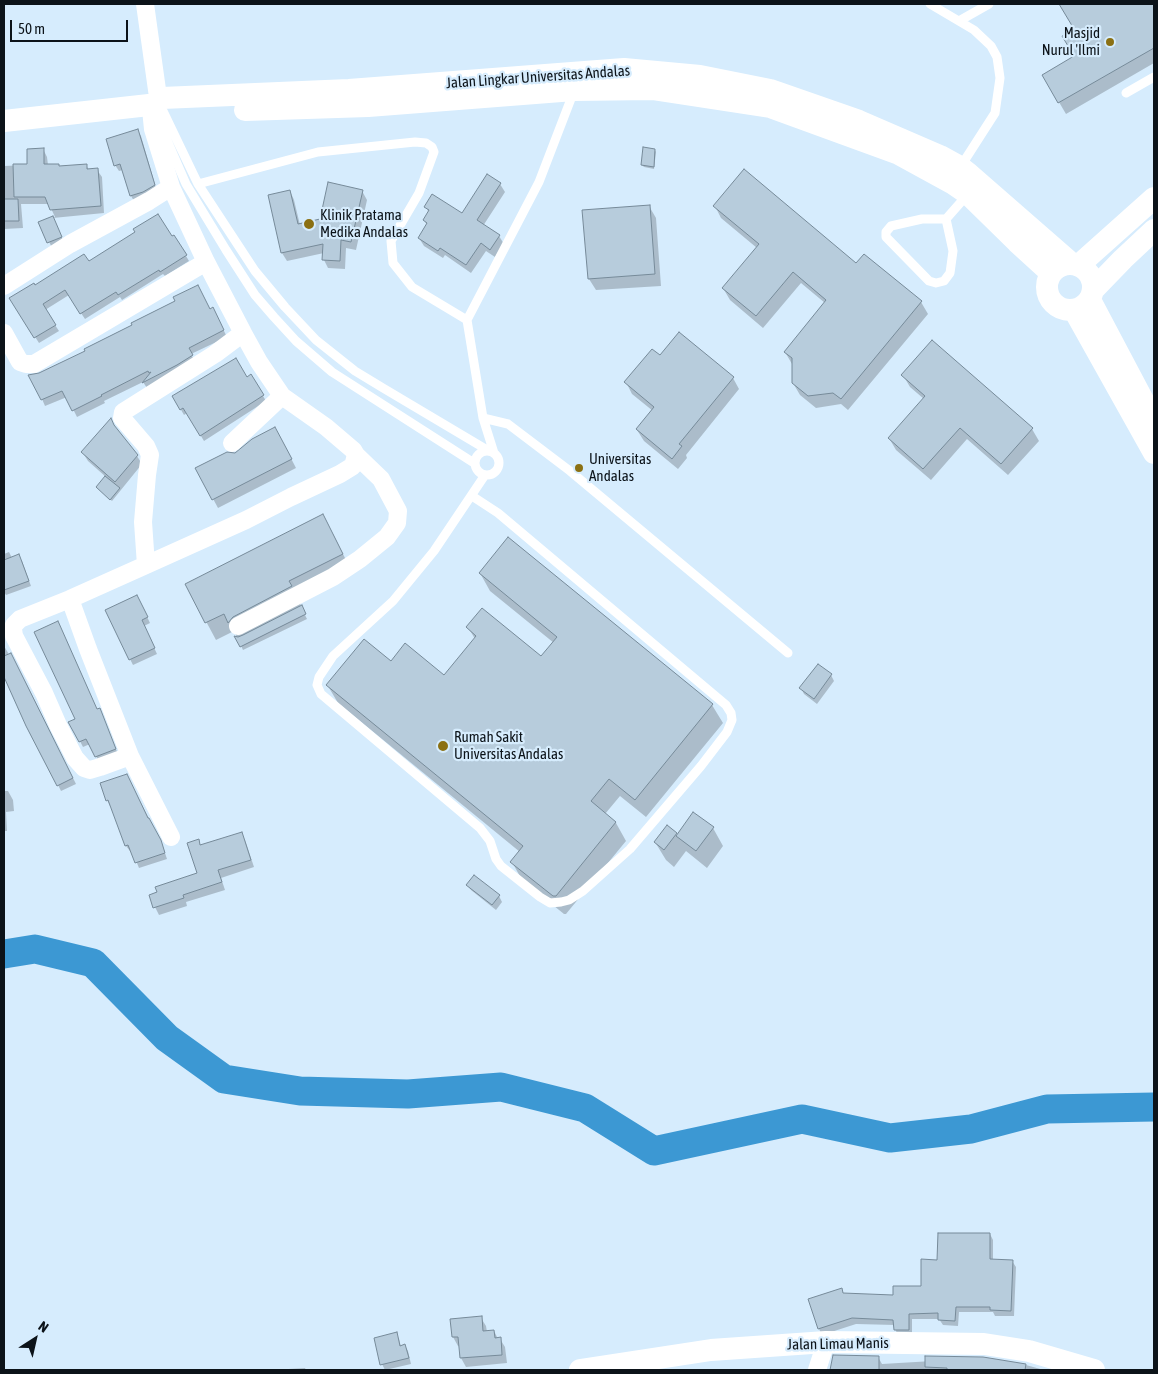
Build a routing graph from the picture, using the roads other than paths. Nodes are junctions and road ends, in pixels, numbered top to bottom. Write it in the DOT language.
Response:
graph roads {
  1 [pos="145,4"];
  2 [pos="930,4"];
  3 [pos="989,4"];
  4 [pos="958,21"];
  5 [pos="1154,77"];
  6 [pos="683,84"];
  7 [pos="482,88"];
  8 [pos="574,90"];
  9 [pos="1126,93"];
  10 [pos="158,106"];
  11 [pos="4,122"];
  12 [pos="960,167"];
  13 [pos="198,184"];
  14 [pos="171,187"];
  15 [pos="968,194"];
  16 [pos="1154,198"];
  17 [pos="946,219"];
  18 [pos="1154,230"];
  19 [pos="206,262"];
  20 [pos="1075,264"];
  21 [pos="1051,273"];
  22 [pos="4,286"];
  23 [pos="1086,300"];
  24 [pos="467,320"];
  25 [pos="4,333"];
  26 [pos="243,333"];
  27 [pos="282,396"];
  28 [pos="483,418"];
  29 [pos="1154,421"];
  30 [pos="232,443"];
  31 [pos="491,452"];
  32 [pos="1154,453"];
  33 [pos="356,455"];
  34 [pos="474,463"];
  35 [pos="485,475"];
  36 [pos="472,496"];
  37 [pos="146,565"];
  38 [pos="70,599"];
  39 [pos="238,626"];
  40 [pos="788,654"];
  41 [pos="130,756"];
  42 [pos="171,837"];
  43 [pos="826,1342"];
  44 [pos="580,1370"];
  45 [pos="817,1370"];
  46 [pos="1094,1370"];
  1 -- 10 [label="street"];
  2 -- 4 [label="lane"];
  3 -- 4 [label="lane"];
  4 -- 12 [label="lane"];
  5 -- 9 [label="lane"];
  6 -- 7 [label="street, Jalan Lingkar Universitas Andalas"];
  6 -- 8 [label="street, Jalan Lingkar Universitas Andalas"];
  6 -- 12 [label="street, Jalan Lingkar Universitas Andalas"];
  6 -- 15 [label="street, Jalan Lingkar Universitas Andalas"];
  7 -- 8 [label="street, Jalan Lingkar Universitas Andalas"];
  7 -- 10 [label="street, Jalan Lingkar Universitas Andalas"];
  8 -- 24 [label="lane"];
  10 -- 11 [label="street, Jalan Lingkar Universitas Andalas"];
  10 -- 13 [label="lane"];
  10 -- 14 [label="street"];
  10 -- 34 [label="lane"];
  12 -- 20 [label="street, Jalan Lingkar Universitas Andalas"];
  13 -- 24 [label="lane"];
  13 -- 31 [label="lane"];
  14 -- 19 [label="street"];
  14 -- 22 [label="street"];
  15 -- 17 [label="lane"];
  15 -- 21 [label="street, Jalan Lingkar Universitas Andalas"];
  16 -- 20 [label="street"];
  17 -- 17 [label="lane"];
  18 -- 23 [label="street"];
  19 -- 25 [label="street"];
  19 -- 26 [label="street"];
  20 -- 21 [label="street"];
  20 -- 23 [label="street"];
  21 -- 23 [label="street"];
  23 -- 29 [label="street"];
  23 -- 32 [label="street"];
  24 -- 28 [label="lane"];
  26 -- 27 [label="street"];
  26 -- 37 [label="street"];
  27 -- 30 [label="street"];
  27 -- 33 [label="street"];
  28 -- 31 [label="lane"];
  28 -- 40 [label="lane"];
  31 -- 34 [label="lane"];
  31 -- 35 [label="lane"];
  33 -- 37 [label="street"];
  33 -- 39 [label="street"];
  34 -- 35 [label="lane"];
  35 -- 36 [label="lane"];
  36 -- 36 [label="lane"];
  37 -- 38 [label="street"];
  38 -- 41 [label="street"];
  38 -- 41 [label="street"];
  41 -- 42 [label="street"];
  43 -- 44 [label="street, Jalan Limau Manis"];
  43 -- 45 [label="street"];
  43 -- 46 [label="street, Jalan Limau Manis"];
}
